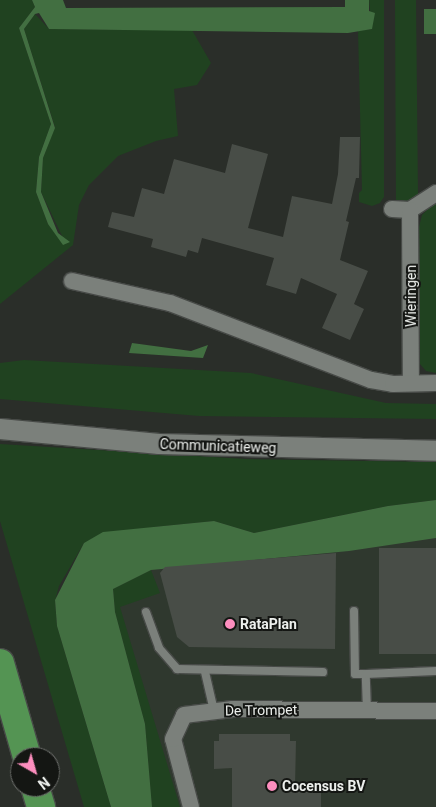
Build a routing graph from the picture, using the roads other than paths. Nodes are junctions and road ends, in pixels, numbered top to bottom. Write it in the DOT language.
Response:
graph roads {
  1 [pos="436,193"];
  2 [pos="392,209"];
  3 [pos="410,210"];
  4 [pos="72,281"];
  5 [pos="411,383"];
  6 [pos="436,383"];
  7 [pos="0,430"];
  8 [pos="436,451"];
  9 [pos="354,611"];
  10 [pos="146,612"];
  11 [pos="0,663"];
  12 [pos="436,671"];
  13 [pos="205,672"];
  14 [pos="323,672"];
  15 [pos="366,674"];
  16 [pos="214,711"];
  17 [pos="367,711"];
  18 [pos="436,711"];
  19 [pos="23,747"];
  20 [pos="191,807"];
  1 -- 3 [label="street"];
  2 -- 3 [label="street"];
  3 -- 5 [label="street, Wieringen"];
  4 -- 5 [label="street"];
  5 -- 6 [label="street"];
  7 -- 8 [label="street, Communicatieweg"];
  9 -- 15 [label="lane"];
  10 -- 13 [label="lane"];
  11 -- 19 [label="highway"];
  12 -- 15 [label="lane"];
  13 -- 14 [label="lane"];
  13 -- 16 [label="lane"];
  15 -- 17 [label="lane"];
  16 -- 17 [label="street, De Trompet"];
  16 -- 20 [label="street, De Trompet"];
  17 -- 18 [label="street, De Trompet"];
}
